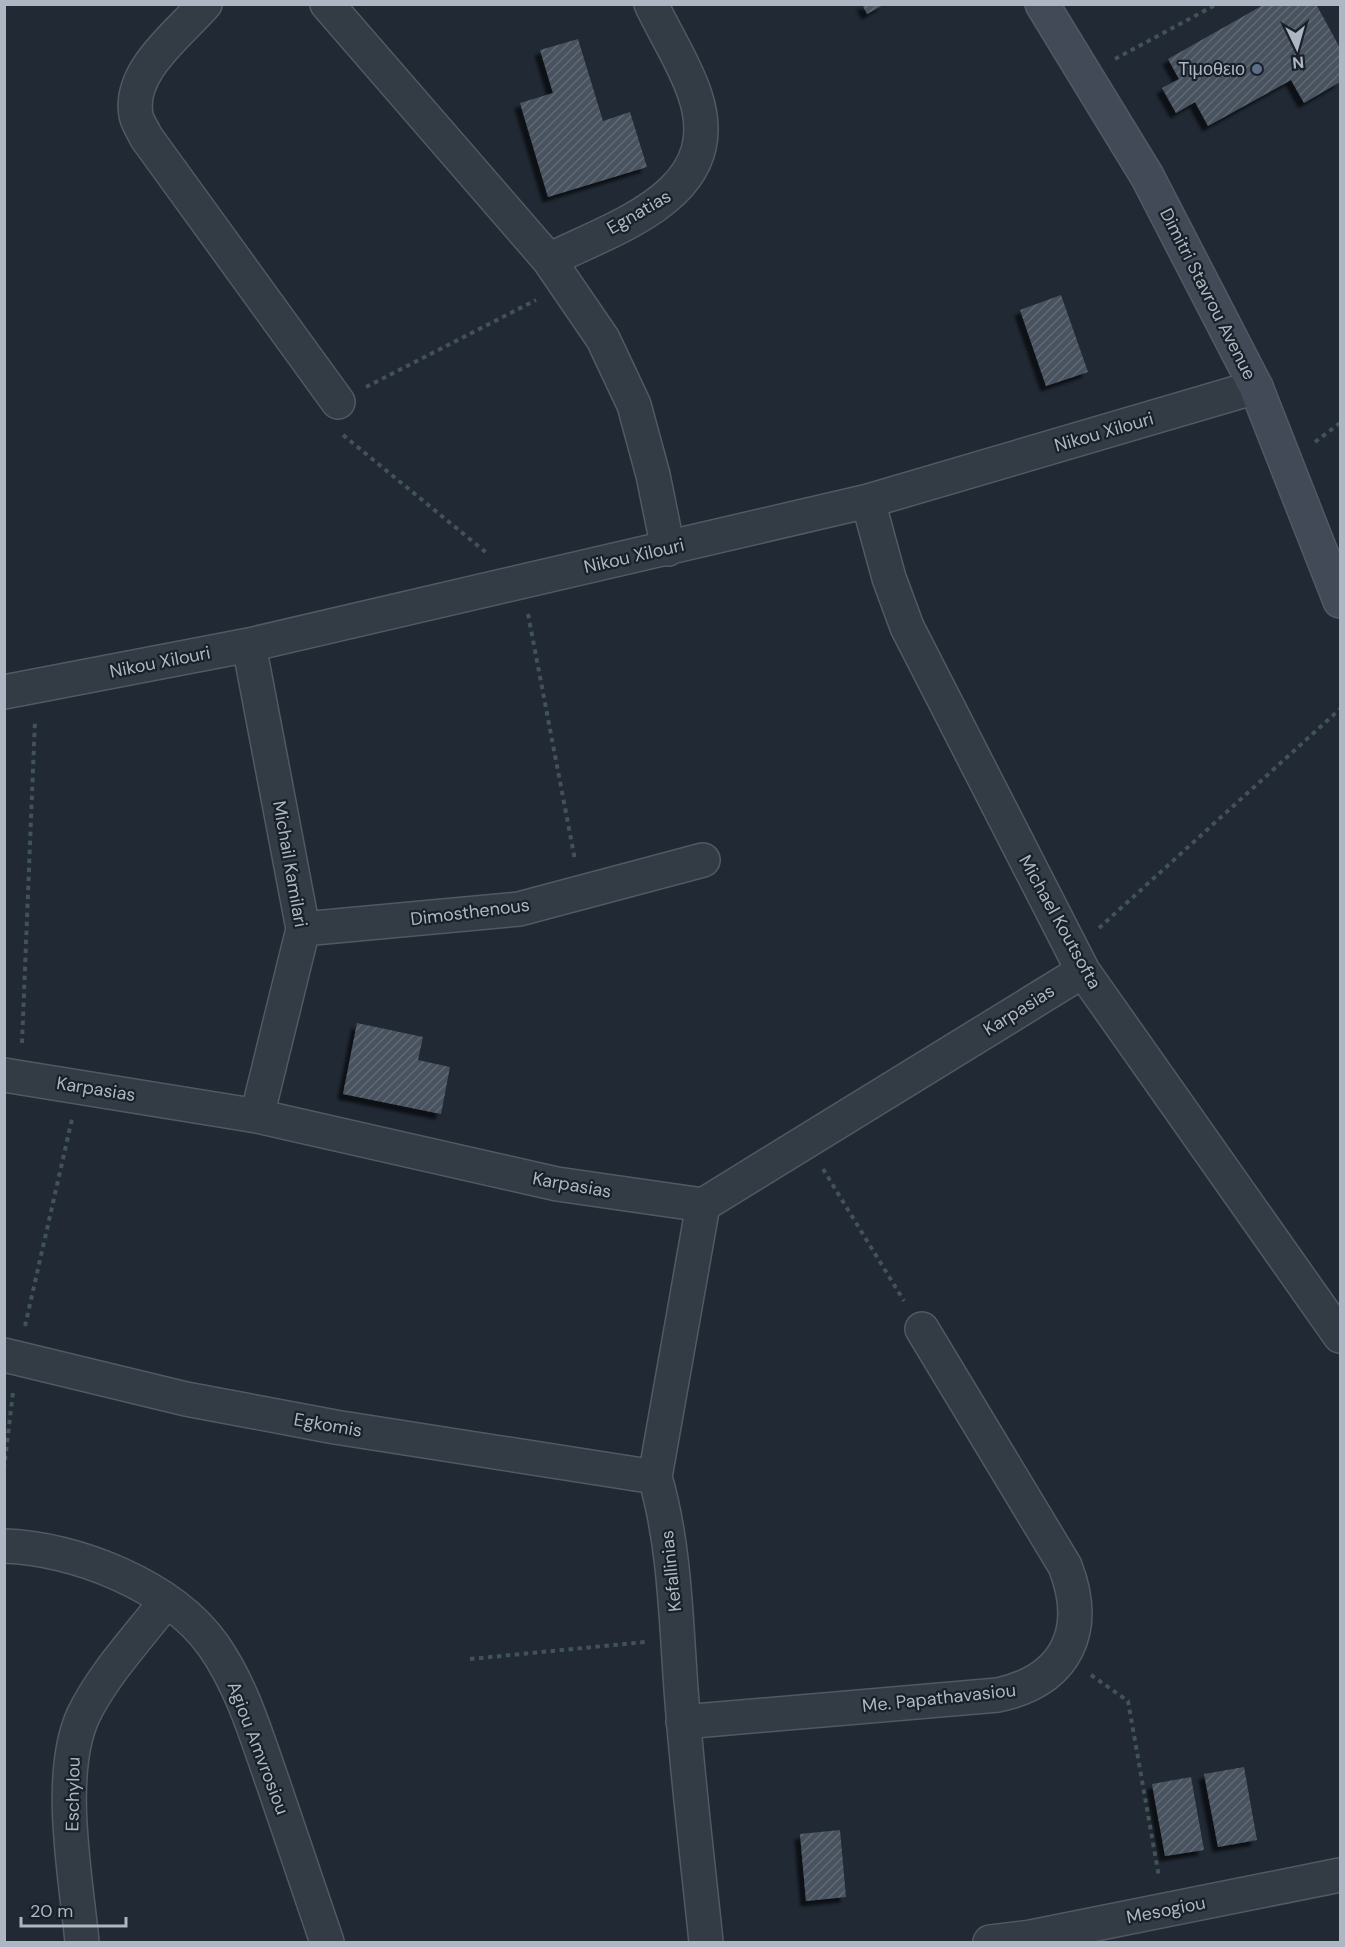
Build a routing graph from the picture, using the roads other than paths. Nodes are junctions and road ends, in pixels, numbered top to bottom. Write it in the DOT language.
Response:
graph roads {
  1 [pos="206,4"];
  2 [pos="327,4"];
  3 [pos="651,4"];
  4 [pos="1042,4"];
  5 [pos="558,272"];
  6 [pos="1256,387"];
  7 [pos="338,402"];
  8 [pos="868,501"];
  9 [pos="668,549"];
  10 [pos="1341,601"];
  11 [pos="249,645"];
  12 [pos="13,688"];
  13 [pos="703,860"];
  14 [pos="303,929"];
  15 [pos="1078,961"];
  16 [pos="13,1076"];
  17 [pos="257,1116"];
  18 [pos="703,1204"];
  19 [pos="922,1329"];
  20 [pos="1341,1336"];
  21 [pos="11,1356"];
  22 [pos="655,1477"];
  23 [pos="4,1546"];
  24 [pos="166,1601"];
  25 [pos="683,1722"];
  26 [pos="1341,1875"];
  27 [pos="1031,1940"];
  28 [pos="82,1942"];
  29 [pos="327,1942"];
  30 [pos="706,1942"];
  31 [pos="990,1942"];
  1 -- 7 [label="street"];
  2 -- 5 [label="street"];
  3 -- 5 [label="street, Egnatias"];
  4 -- 6 [label="main road, Dimitri Stavrou Avenue"];
  5 -- 9 [label="street"];
  6 -- 8 [label="street, Nikou Xilouri"];
  6 -- 10 [label="main road, Dimitri Stavrou Avenue"];
  8 -- 9 [label="street, Nikou Xilouri"];
  8 -- 15 [label="street, Michael Koutsofta"];
  9 -- 11 [label="street, Nikou Xilouri"];
  11 -- 12 [label="street, Nikou Xilouri"];
  11 -- 14 [label="street, Michail Kamilari"];
  13 -- 14 [label="street, Dimosthenous"];
  14 -- 17 [label="street, Michail Kamilari"];
  15 -- 18 [label="street, Karpasias"];
  15 -- 20 [label="street, Michael Koutsofta"];
  16 -- 17 [label="street, Karpasias"];
  17 -- 18 [label="street, Karpasias"];
  18 -- 22 [label="street, Kefallinias"];
  19 -- 25 [label="street, Me. Papathavasiou"];
  21 -- 22 [label="street, Egkomis"];
  22 -- 25 [label="street, Kefallinias"];
  23 -- 24 [label="street, Agiou Amvrosiou"];
  24 -- 28 [label="street, Eschylou"];
  24 -- 29 [label="street, Agiou Amvrosiou"];
  25 -- 30 [label="street, Kefallinias"];
  26 -- 27 [label="street, Mesogiou"];
  27 -- 31 [label="street, Mesogiou"];
}
